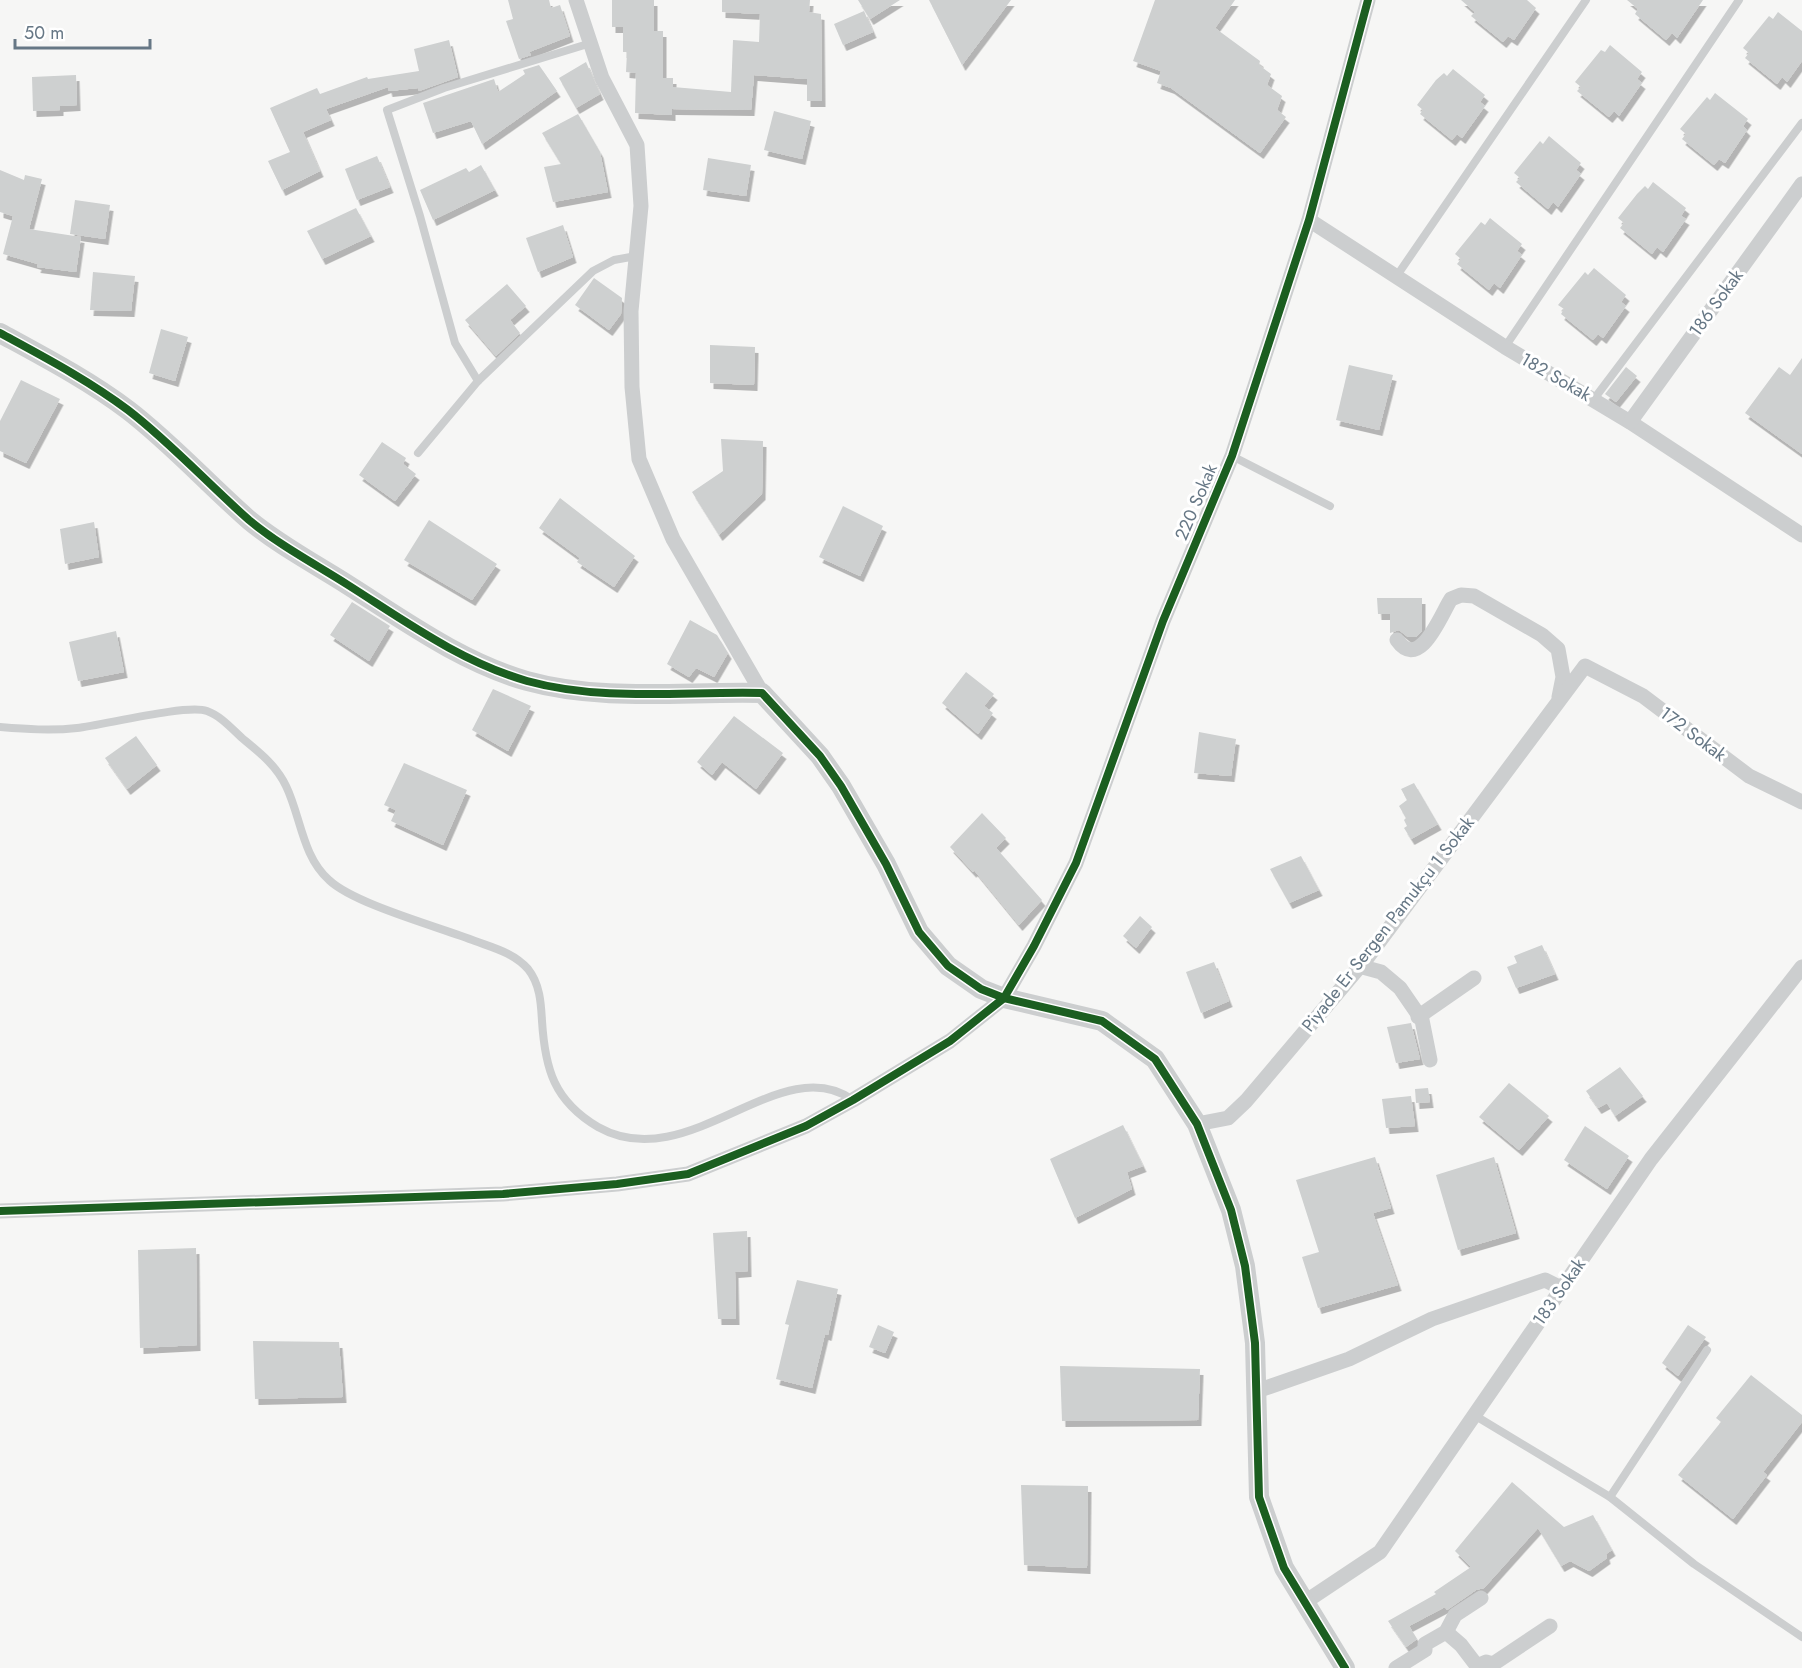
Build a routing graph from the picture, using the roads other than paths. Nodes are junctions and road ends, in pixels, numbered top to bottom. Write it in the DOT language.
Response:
graph roads {
  1 [pos="576,0"];
  2 [pos="1368,0"];
  3 [pos="1586,0"];
  4 [pos="1739,0"];
  5 [pos="591,44"];
  6 [pos="1802,123"];
  7 [pos="1802,184"];
  8 [pos="1309,220"];
  9 [pos="636,256"];
  10 [pos="1396,277"];
  11 [pos="0,333"];
  12 [pos="1505,347"];
  13 [pos="478,381"];
  14 [pos="1594,399"];
  15 [pos="1630,422"];
  16 [pos="418,453"];
  17 [pos="1232,456"];
  18 [pos="1330,506"];
  19 [pos="1802,535"];
  20 [pos="1397,640"];
  21 [pos="1585,666"];
  22 [pos="762,693"];
  23 [pos="1559,700"];
  24 [pos="0,727"];
  25 [pos="1802,802"];
  26 [pos="1359,966"];
  27 [pos="1802,967"];
  28 [pos="1474,978"];
  29 [pos="1004,998"];
  30 [pos="1418,1017"];
  31 [pos="1430,1060"];
  32 [pos="853,1100"];
  33 [pos="1197,1124"];
  34 [pos="0,1211"];
  35 [pos="1561,1288"];
  36 [pos="1707,1350"];
  37 [pos="1257,1391"];
  38 [pos="1474,1415"];
  39 [pos="1610,1497"];
  40 [pos="1481,1598"];
  41 [pos="1305,1602"];
  42 [pos="1550,1626"];
  43 [pos="1446,1632"];
  44 [pos="1802,1637"];
  45 [pos="1345,1668"];
  46 [pos="1396,1668"];
  1 -- 5 [label="street"];
  2 -- 8 [label="street, 220 Sokak"];
  3 -- 10 [label="lane"];
  4 -- 12 [label="lane"];
  5 -- 9 [label="street"];
  5 -- 13 [label="lane"];
  6 -- 14 [label="lane"];
  7 -- 15 [label="street, 186 Sokak"];
  8 -- 10 [label="street, 182 Sokak"];
  8 -- 17 [label="street, 220 Sokak"];
  9 -- 13 [label="lane"];
  9 -- 22 [label="street"];
  10 -- 12 [label="street, 182 Sokak"];
  11 -- 22 [label="street"];
  12 -- 14 [label="street, 182 Sokak"];
  13 -- 16 [label="lane"];
  14 -- 15 [label="street, 182 Sokak"];
  15 -- 19 [label="street, 182 Sokak"];
  17 -- 18 [label="lane"];
  17 -- 29 [label="street, 220 Sokak"];
  20 -- 23 [label="street"];
  21 -- 23 [label="street, Piyade Er Sergen Pamukçu 1 Sokak"];
  21 -- 25 [label="street, 172 Sokak"];
  22 -- 29 [label="street"];
  23 -- 26 [label="street, Piyade Er Sergen Pamukçu 1 Sokak"];
  24 -- 32 [label="lane"];
  26 -- 30 [label="street"];
  26 -- 33 [label="street, Piyade Er Sergen Pamukçu 1 Sokak"];
  27 -- 35 [label="street, 183 Sokak"];
  28 -- 30 [label="street"];
  29 -- 32 [label="street"];
  29 -- 33 [label="street"];
  30 -- 31 [label="street"];
  32 -- 34 [label="street"];
  33 -- 37 [label="street"];
  35 -- 37 [label="street"];
  35 -- 38 [label="street, 183 Sokak"];
  36 -- 39 [label="lane"];
  37 -- 41 [label="street"];
  38 -- 39 [label="lane"];
  38 -- 41 [label="street, 183 Sokak"];
  39 -- 44 [label="lane"];
  40 -- 43 [label="street"];
  41 -- 45 [label="street"];
  42 -- 43 [label="street"];
  43 -- 46 [label="street"];
}
